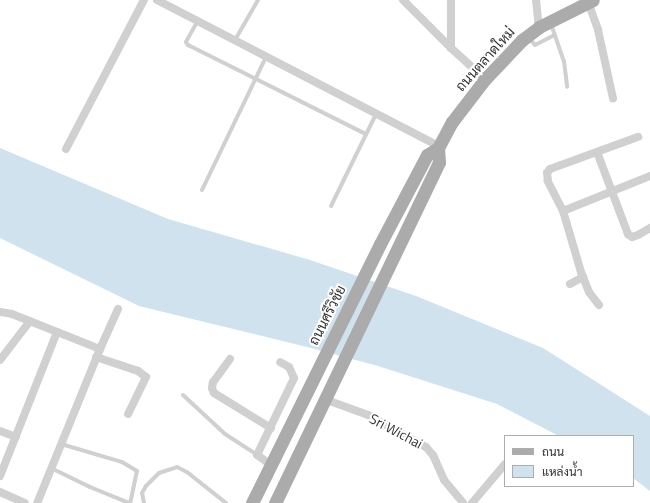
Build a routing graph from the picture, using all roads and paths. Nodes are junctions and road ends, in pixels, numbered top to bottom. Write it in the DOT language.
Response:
graph roads {
  1 [pos="144,0"];
  2 [pos="157,0"];
  3 [pos="258,0"];
  4 [pos="403,0"];
  5 [pos="451,0"];
  6 [pos="536,0"];
  7 [pos="590,1"];
  8 [pos="197,22"];
  9 [pos="544,24"];
  10 [pos="556,35"];
  11 [pos="527,36"];
  12 [pos="235,41"];
  13 [pos="451,48"];
  14 [pos="266,57"];
  15 [pos="485,79"];
  16 [pos="255,80"];
  17 [pos="567,87"];
  18 [pos="613,98"];
  19 [pos="376,114"];
  20 [pos="366,134"];
  21 [pos="638,137"];
  22 [pos="439,147"];
  23 [pos="66,149"];
  24 [pos="597,152"];
  25 [pos="650,176"];
  26 [pos="202,190"];
  27 [pos="612,191"];
  28 [pos="331,206"];
  29 [pos="563,211"];
  30 [pos="650,228"];
  31 [pos="583,277"];
  32 [pos="570,284"];
  33 [pos="599,305"];
  34 [pos="118,309"];
  35 [pos="0,312"];
  36 [pos="30,321"];
  37 [pos="58,332"];
  38 [pos="100,349"];
  39 [pos="96,357"];
  40 [pos="230,359"];
  41 [pos="0,360"];
  42 [pos="280,362"];
  43 [pos="183,396"];
  44 [pos="324,399"];
  45 [pos="128,414"];
  46 [pos="271,428"];
  47 [pos="0,431"];
  48 [pos="16,437"];
  49 [pos="61,444"];
  50 [pos="257,455"];
  51 [pos="270,465"];
  52 [pos="504,465"];
  53 [pos="51,468"];
  54 [pos="0,476"];
  55 [pos="0,492"];
  56 [pos="25,503"];
  57 [pos="37,503"];
  58 [pos="129,503"];
  59 [pos="144,503"];
  60 [pos="226,503"];
  61 [pos="252,503"];
  62 [pos="275,503"];
  63 [pos="463,503"];
  64 [pos="472,503"];
  1 -- 23 [label="street"];
  2 -- 8 [label="street"];
  3 -- 12 [label="lane"];
  4 -- 13 [label="street"];
  5 -- 13 [label="street"];
  6 -- 9 [label="street"];
  7 -- 9 [label="main road, ถนนตลาดใหม่"];
  7 -- 18 [label="street"];
  8 -- 12 [label="street"];
  8 -- 16 [label="lane"];
  9 -- 10 [label="lane"];
  9 -- 11 [label="main road, ถนนตลาดใหม่"];
  10 -- 11 [label="lane"];
  10 -- 17 [label="lane"];
  11 -- 15 [label="main road, ถนนตลาดใหม่"];
  12 -- 14 [label="street"];
  13 -- 15 [label="street"];
  14 -- 16 [label="lane"];
  14 -- 19 [label="street"];
  15 -- 22 [label="main road, ถนนตลาดใหม่"];
  16 -- 20 [label="lane"];
  16 -- 26 [label="lane"];
  19 -- 20 [label="lane"];
  19 -- 22 [label="street"];
  20 -- 28 [label="lane"];
  21 -- 24 [label="street"];
  22 -- 44 [label="main road"];
  22 -- 51 [label="main road, ถนนศรีวิชัย"];
  24 -- 27 [label="street"];
  24 -- 29 [label="street"];
  25 -- 27 [label="street"];
  27 -- 29 [label="street"];
  27 -- 30 [label="street"];
  29 -- 31 [label="street"];
  31 -- 32 [label="street"];
  31 -- 33 [label="street"];
  34 -- 38 [label="street"];
  35 -- 36 [label="street"];
  36 -- 37 [label="street"];
  36 -- 41 [label="street"];
  37 -- 38 [label="street"];
  37 -- 48 [label="street"];
  38 -- 39 [label="street"];
  39 -- 45 [label="street"];
  39 -- 49 [label="street"];
  40 -- 46 [label="street"];
  42 -- 46 [label="street"];
  43 -- 50 [label="lane"];
  44 -- 62 [label="main road"];
  44 -- 63 [label="street, Sri Wichai"];
  46 -- 50 [label="street"];
  47 -- 48 [label="street"];
  48 -- 54 [label="street"];
  49 -- 53 [label="street"];
  49 -- 58 [label="lane"];
  50 -- 51 [label="street"];
  51 -- 61 [label="main road, ถนนศรีวิชัย"];
  52 -- 64 [label="street"];
  53 -- 57 [label="street"];
  53 -- 58 [label="lane"];
  55 -- 56 [label="street"];
  59 -- 60 [label="lane"];
}
